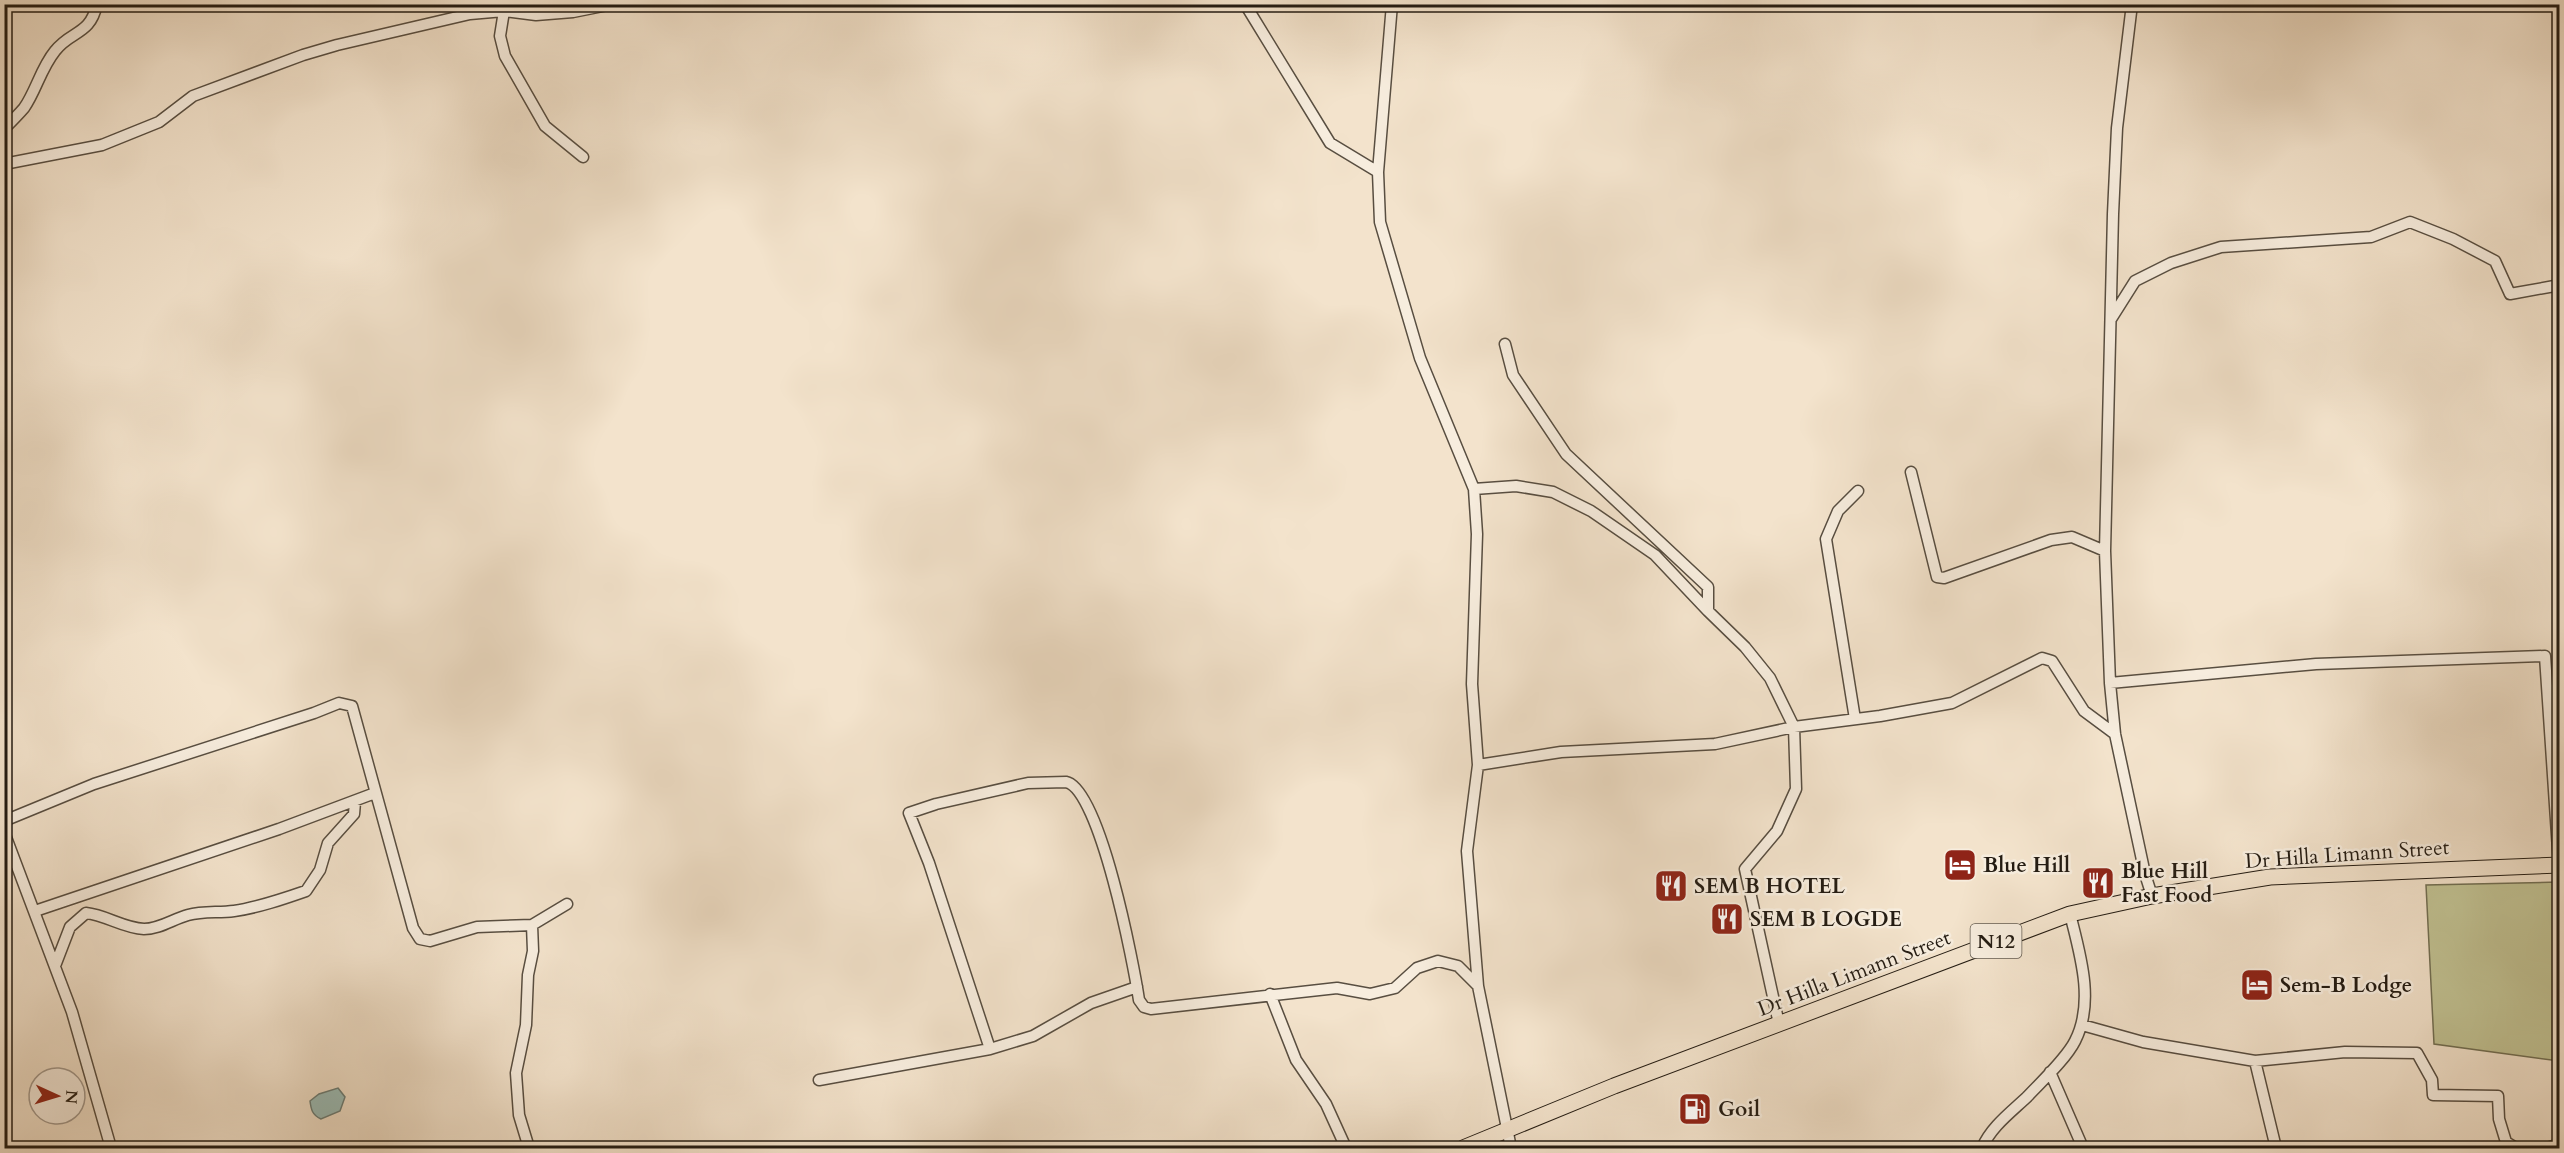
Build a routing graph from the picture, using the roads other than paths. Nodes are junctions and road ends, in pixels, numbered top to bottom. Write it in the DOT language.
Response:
graph roads {
  1 [pos="97,4"];
  2 [pos="613,4"];
  3 [pos="1245,4"];
  4 [pos="1392,4"];
  5 [pos="2132,4"];
  6 [pos="507,8"];
  7 [pos="4,129"];
  8 [pos="583,157"];
  9 [pos="4,164"];
  10 [pos="1378,172"];
  11 [pos="2559,285"];
  12 [pos="2111,319"];
  13 [pos="1505,344"];
  14 [pos="1911,472"];
  15 [pos="1474,489"];
  16 [pos="1858,491"];
  17 [pos="2105,550"];
  18 [pos="1708,611"];
  19 [pos="2110,683"];
  20 [pos="1855,719"];
  21 [pos="1794,727"];
  22 [pos="2115,734"];
  23 [pos="1478,765"];
  24 [pos="375,793"];
  25 [pos="355,802"];
  26 [pos="4,821"];
  27 [pos="4,832"];
  28 [pos="2559,865"];
  29 [pos="2152,896"];
  30 [pos="567,904"];
  31 [pos="35,911"];
  32 [pos="2070,914"];
  33 [pos="532,925"];
  34 [pos="55,966"];
  35 [pos="1478,986"];
  36 [pos="1137,987"];
  37 [pos="1270,994"];
  38 [pos="1779,1024"];
  39 [pos="2082,1025"];
  40 [pos="990,1049"];
  41 [pos="2255,1061"];
  42 [pos="2050,1072"];
  43 [pos="819,1080"];
  44 [pos="1508,1130"];
  45 [pos="2559,1144"];
  46 [pos="111,1149"];
  47 [pos="529,1149"];
  48 [pos="1346,1149"];
  49 [pos="1463,1149"];
  50 [pos="1512,1149"];
  51 [pos="1982,1149"];
  52 [pos="2083,1149"];
  53 [pos="2276,1149"];
  54 [pos="2516,1149"];
  55 [pos="2547,1149"];
  1 -- 7 [label="street"];
  2 -- 6 [label="street"];
  3 -- 10 [label="street"];
  4 -- 10 [label="street"];
  5 -- 12 [label="street"];
  6 -- 8 [label="street"];
  6 -- 9 [label="street"];
  10 -- 15 [label="street"];
  11 -- 12 [label="street"];
  12 -- 17 [label="street"];
  13 -- 18 [label="street"];
  14 -- 17 [label="street"];
  15 -- 18 [label="street"];
  15 -- 23 [label="street"];
  16 -- 20 [label="street"];
  17 -- 19 [label="street"];
  18 -- 21 [label="street"];
  19 -- 22 [label="street"];
  19 -- 28 [label="street"];
  20 -- 21 [label="street"];
  20 -- 22 [label="street"];
  21 -- 23 [label="street"];
  21 -- 38 [label="street"];
  22 -- 29 [label="street"];
  23 -- 35 [label="street"];
  24 -- 25 [label="street"];
  24 -- 26 [label="street"];
  24 -- 33 [label="street"];
  25 -- 31 [label="street"];
  25 -- 34 [label="street"];
  27 -- 31 [label="street"];
  28 -- 29 [label="highway, Dr Hilla Limann Street / N12"];
  29 -- 32 [label="highway, Dr Hilla Limann Street / N12"];
  30 -- 33 [label="street"];
  31 -- 34 [label="street"];
  32 -- 38 [label="highway, Dr Hilla Limann Street / N12"];
  32 -- 39 [label="street"];
  33 -- 47 [label="street"];
  34 -- 46 [label="street"];
  35 -- 37 [label="street"];
  35 -- 44 [label="street"];
  36 -- 37 [label="street"];
  36 -- 40 [label="street"];
  36 -- 40 [label="street"];
  37 -- 48 [label="street"];
  38 -- 44 [label="highway, Dr Hilla Limann Street / N12"];
  39 -- 41 [label="street"];
  39 -- 42 [label="street"];
  40 -- 43 [label="street"];
  41 -- 53 [label="street"];
  41 -- 54 [label="street"];
  42 -- 51 [label="street"];
  42 -- 52 [label="street"];
  44 -- 49 [label="highway, Dr Hilla Limann Street / N12"];
  44 -- 50 [label="street"];
  45 -- 55 [label="street"];
}
